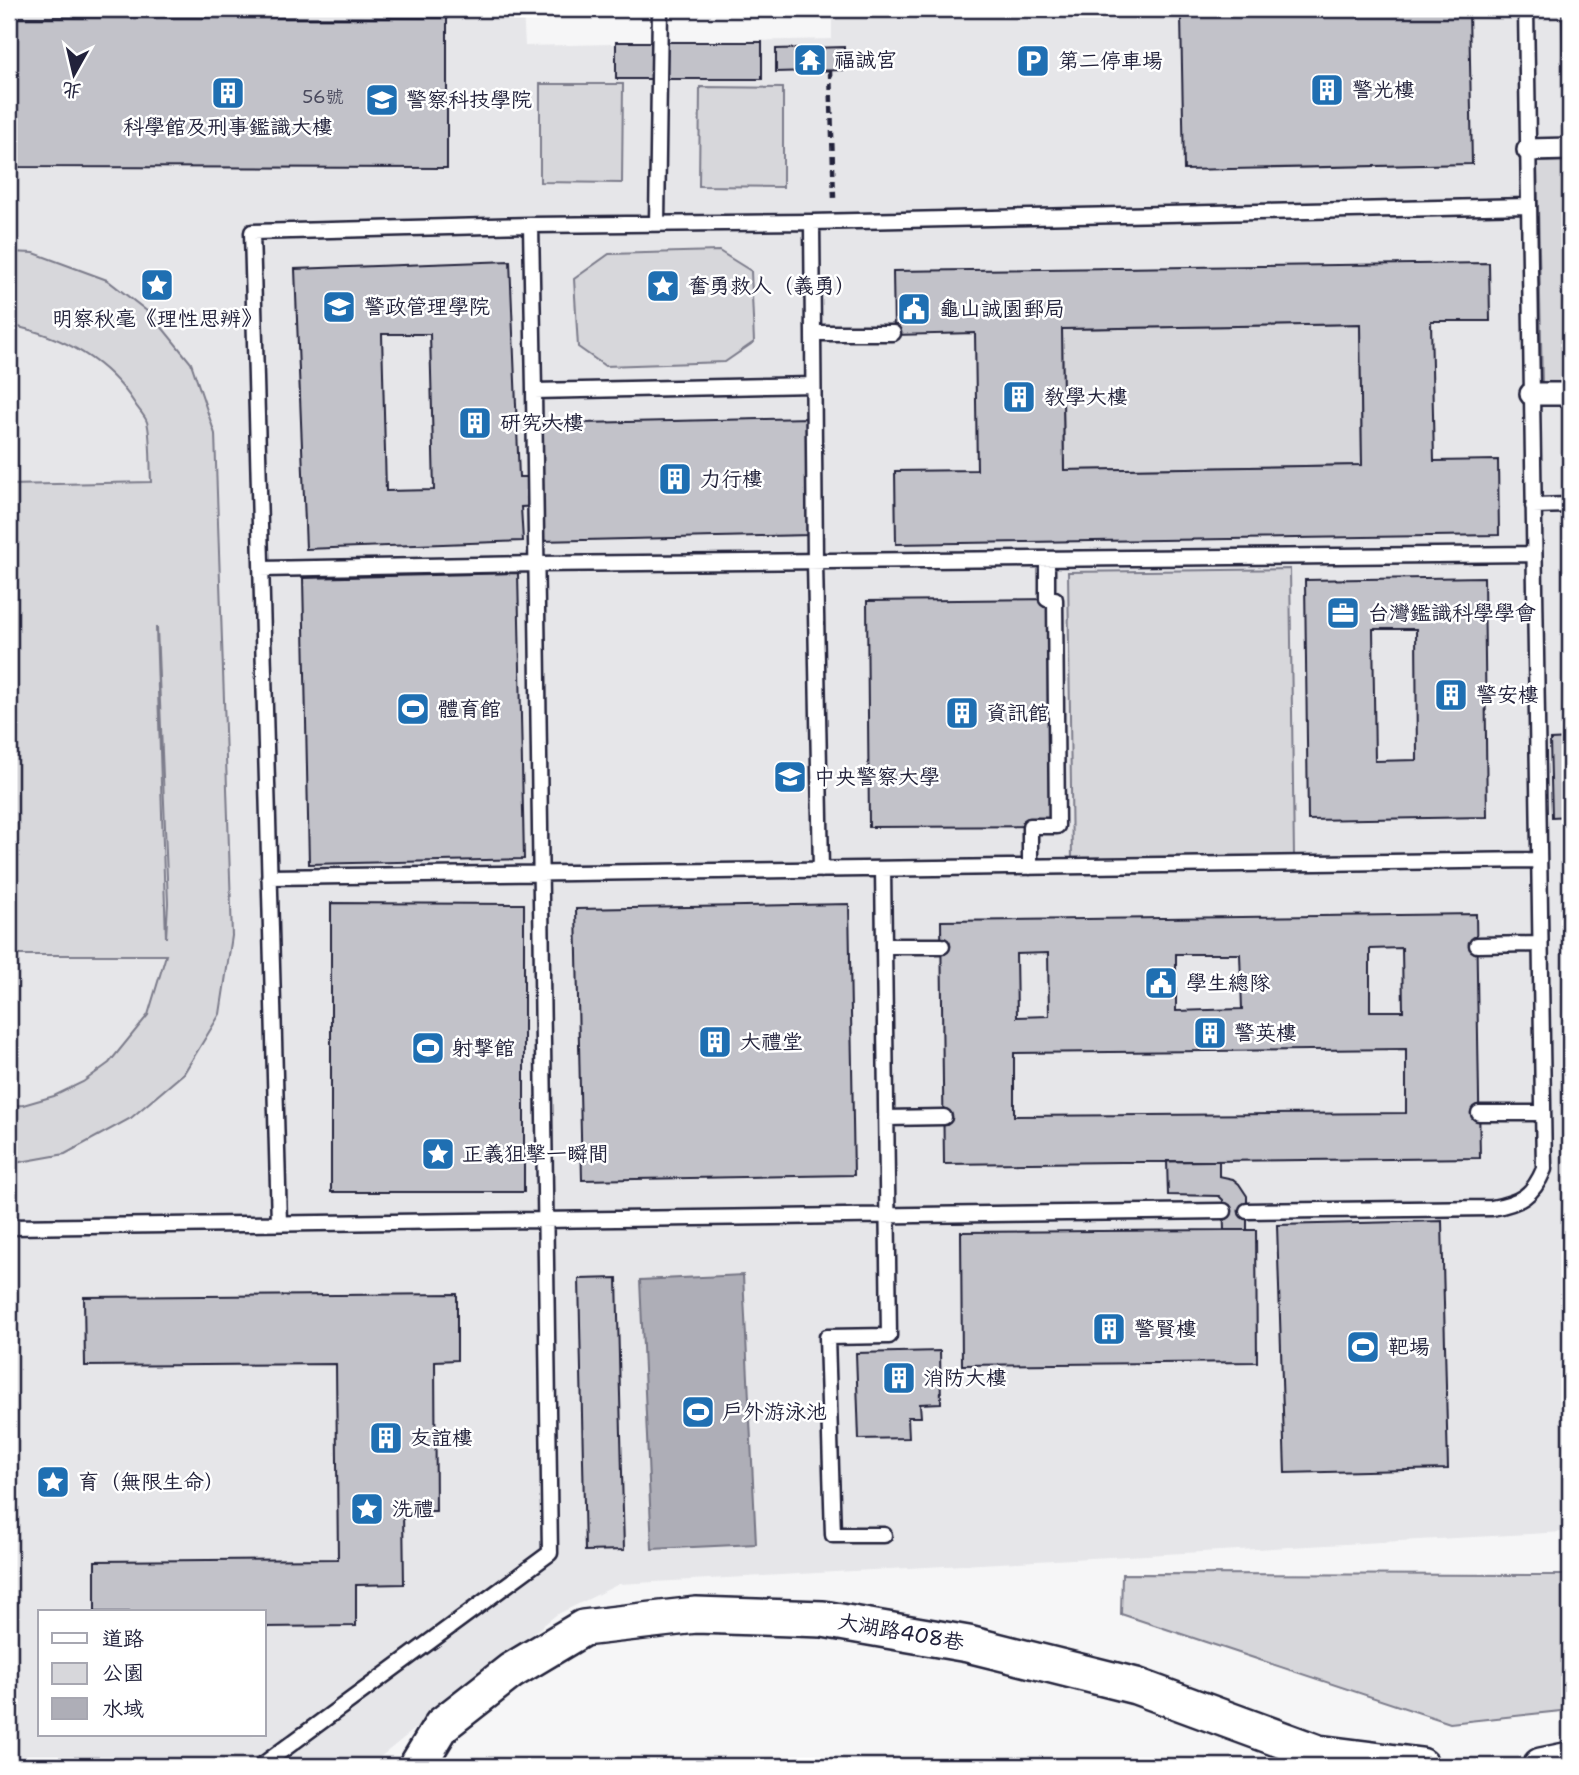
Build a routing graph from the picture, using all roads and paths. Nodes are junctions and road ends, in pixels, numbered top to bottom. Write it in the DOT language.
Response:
graph roads {
  1 [pos="660,9"];
  2 [pos="1526,9"];
  3 [pos="830,71"];
  4 [pos="1570,149"];
  5 [pos="1528,150"];
  6 [pos="1528,206"];
  7 [pos="835,221"];
  8 [pos="812,222"];
  9 [pos="657,223"];
  10 [pos="531,225"];
  11 [pos="813,333"];
  12 [pos="893,333"];
  13 [pos="813,384"];
  14 [pos="534,391"];
  15 [pos="1531,394"];
  16 [pos="1570,394"];
  17 [pos="1570,505"];
  18 [pos="1533,506"];
  19 [pos="1534,554"];
  20 [pos="1047,559"];
  21 [pos="815,561"];
  22 [pos="536,564"];
  23 [pos="261,569"];
  24 [pos="1539,860"];
  25 [pos="1030,867"];
  26 [pos="883,869"];
  27 [pos="821,870"];
  28 [pos="540,874"];
  29 [pos="269,877"];
  30 [pos="1540,944"];
  31 [pos="1477,945"];
  32 [pos="884,946"];
  33 [pos="942,946"];
  34 [pos="1479,1112"];
  35 [pos="1543,1113"];
  36 [pos="944,1117"];
  37 [pos="886,1118"];
  38 [pos="1224,1211"];
  39 [pos="1247,1211"];
  40 [pos="886,1216"];
  41 [pos="545,1220"];
  42 [pos="279,1223"];
  43 [pos="9,1227"];
  44 [pos="884,1535"];
  45 [pos="1570,1760"];
  46 [pos="261,1766"];
  47 [pos="417,1766"];
  48 [pos="1421,1766"];
  49 [pos="1541,1766"];
  1 -- 9 [label="lane"];
  2 -- 5 [label="lane"];
  3 -- 7 [label="path"];
  4 -- 5 [label="street"];
  5 -- 6 [label="lane"];
  6 -- 7 [label="lane"];
  6 -- 15 [label="lane"];
  7 -- 8 [label="lane"];
  8 -- 9 [label="lane"];
  8 -- 11 [label="lane"];
  9 -- 10 [label="lane"];
  10 -- 14 [label="lane"];
  10 -- 23 [label="lane"];
  11 -- 12 [label="lane"];
  11 -- 13 [label="lane"];
  13 -- 14 [label="lane"];
  13 -- 21 [label="lane"];
  14 -- 22 [label="lane"];
  15 -- 16 [label="street"];
  15 -- 18 [label="lane"];
  17 -- 18 [label="lane"];
  18 -- 19 [label="lane"];
  19 -- 20 [label="lane"];
  19 -- 24 [label="lane"];
  20 -- 21 [label="lane"];
  20 -- 25 [label="lane"];
  21 -- 22 [label="lane"];
  21 -- 27 [label="lane"];
  22 -- 23 [label="lane"];
  22 -- 28 [label="lane"];
  23 -- 29 [label="lane"];
  24 -- 25 [label="lane"];
  24 -- 30 [label="lane"];
  25 -- 26 [label="lane"];
  26 -- 27 [label="lane"];
  26 -- 32 [label="lane"];
  27 -- 28 [label="lane"];
  28 -- 29 [label="lane"];
  28 -- 41 [label="lane"];
  29 -- 42 [label="lane"];
  30 -- 31 [label="lane"];
  30 -- 35 [label="lane"];
  32 -- 33 [label="lane"];
  32 -- 37 [label="lane"];
  34 -- 35 [label="lane"];
  35 -- 39 [label="lane"];
  36 -- 37 [label="lane"];
  37 -- 40 [label="lane"];
  38 -- 40 [label="lane"];
  40 -- 41 [label="lane"];
  40 -- 44 [label="lane"];
  41 -- 42 [label="lane"];
  41 -- 46 [label="lane"];
  42 -- 43 [label="lane"];
  45 -- 49 [label="street"];
  47 -- 48 [label="street, 大湖路408巷"];
}
